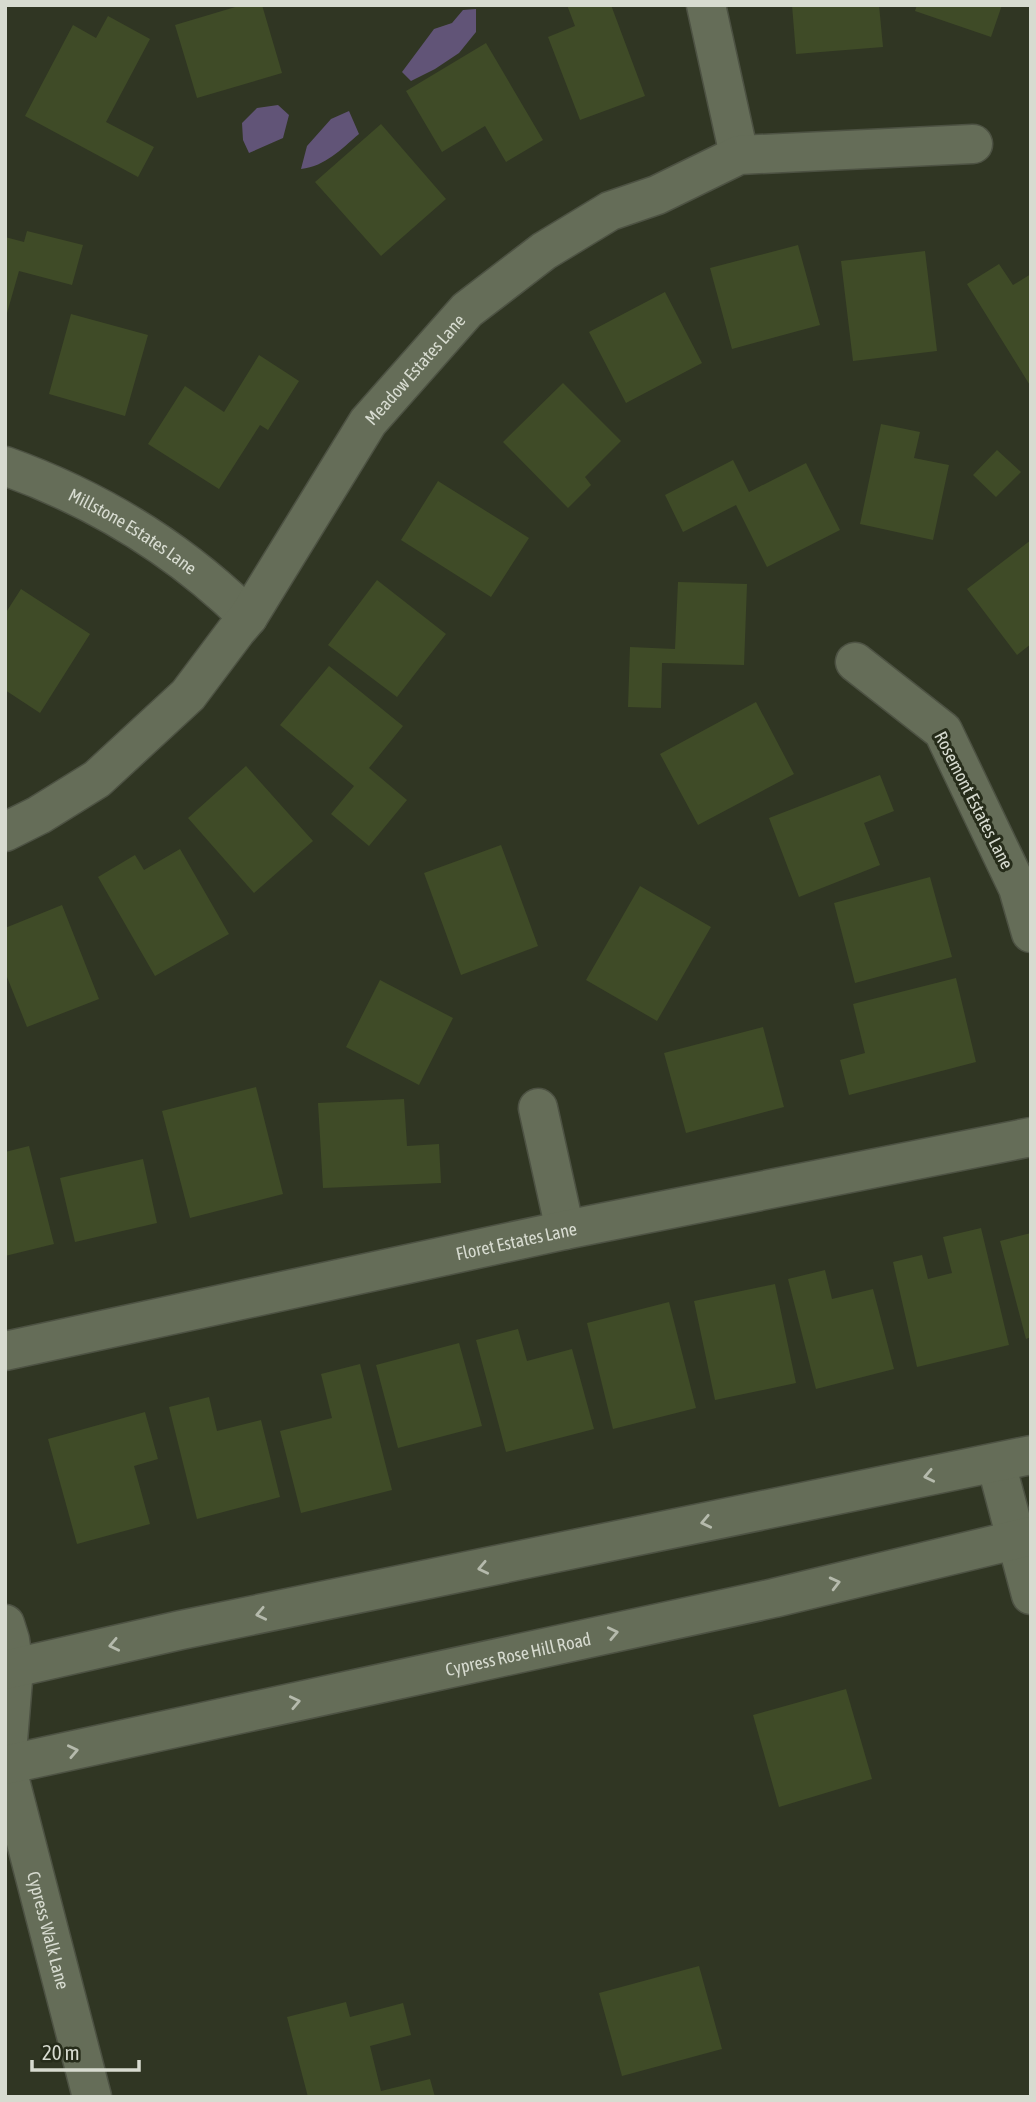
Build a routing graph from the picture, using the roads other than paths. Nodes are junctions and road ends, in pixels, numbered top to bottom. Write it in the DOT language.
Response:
graph roads {
  1 [pos="706,5"];
  2 [pos="973,144"];
  3 [pos="739,155"];
  4 [pos="5,466"];
  5 [pos="248,617"];
  6 [pos="855,662"];
  7 [pos="5,832"];
  8 [pos="1031,933"];
  9 [pos="538,1108"];
  10 [pos="1031,1137"];
  11 [pos="565,1230"];
  12 [pos="5,1351"];
  13 [pos="1013,1459"];
  14 [pos="1023,1537"];
  15 [pos="1031,1595"];
  16 [pos="5,1624"];
  17 [pos="10,1669"];
  18 [pos="6,1765"];
  19 [pos="92,2097"];
  1 -- 3 [label="street"];
  2 -- 3 [label="street, Meadow Estates Lane"];
  3 -- 5 [label="street, Meadow Estates Lane"];
  4 -- 5 [label="street, Millstone Estates Lane"];
  5 -- 7 [label="street, Meadow Estates Lane"];
  6 -- 8 [label="street, Rosemont Estates Lane"];
  9 -- 11 [label="street"];
  10 -- 11 [label="street, Floret Estates Lane"];
  11 -- 12 [label="street, Floret Estates Lane"];
  13 -- 14 [label="street"];
  13 -- 17 [label="street, one-way"];
  14 -- 15 [label="street"];
  18 -- 14 [label="street, Cypress Rose Hill Road, one-way"];
  16 -- 17 [label="street, Cypress Walk Lane"];
  17 -- 18 [label="street, Cypress Walk Lane"];
  18 -- 19 [label="street, Cypress Walk Lane"];
}
